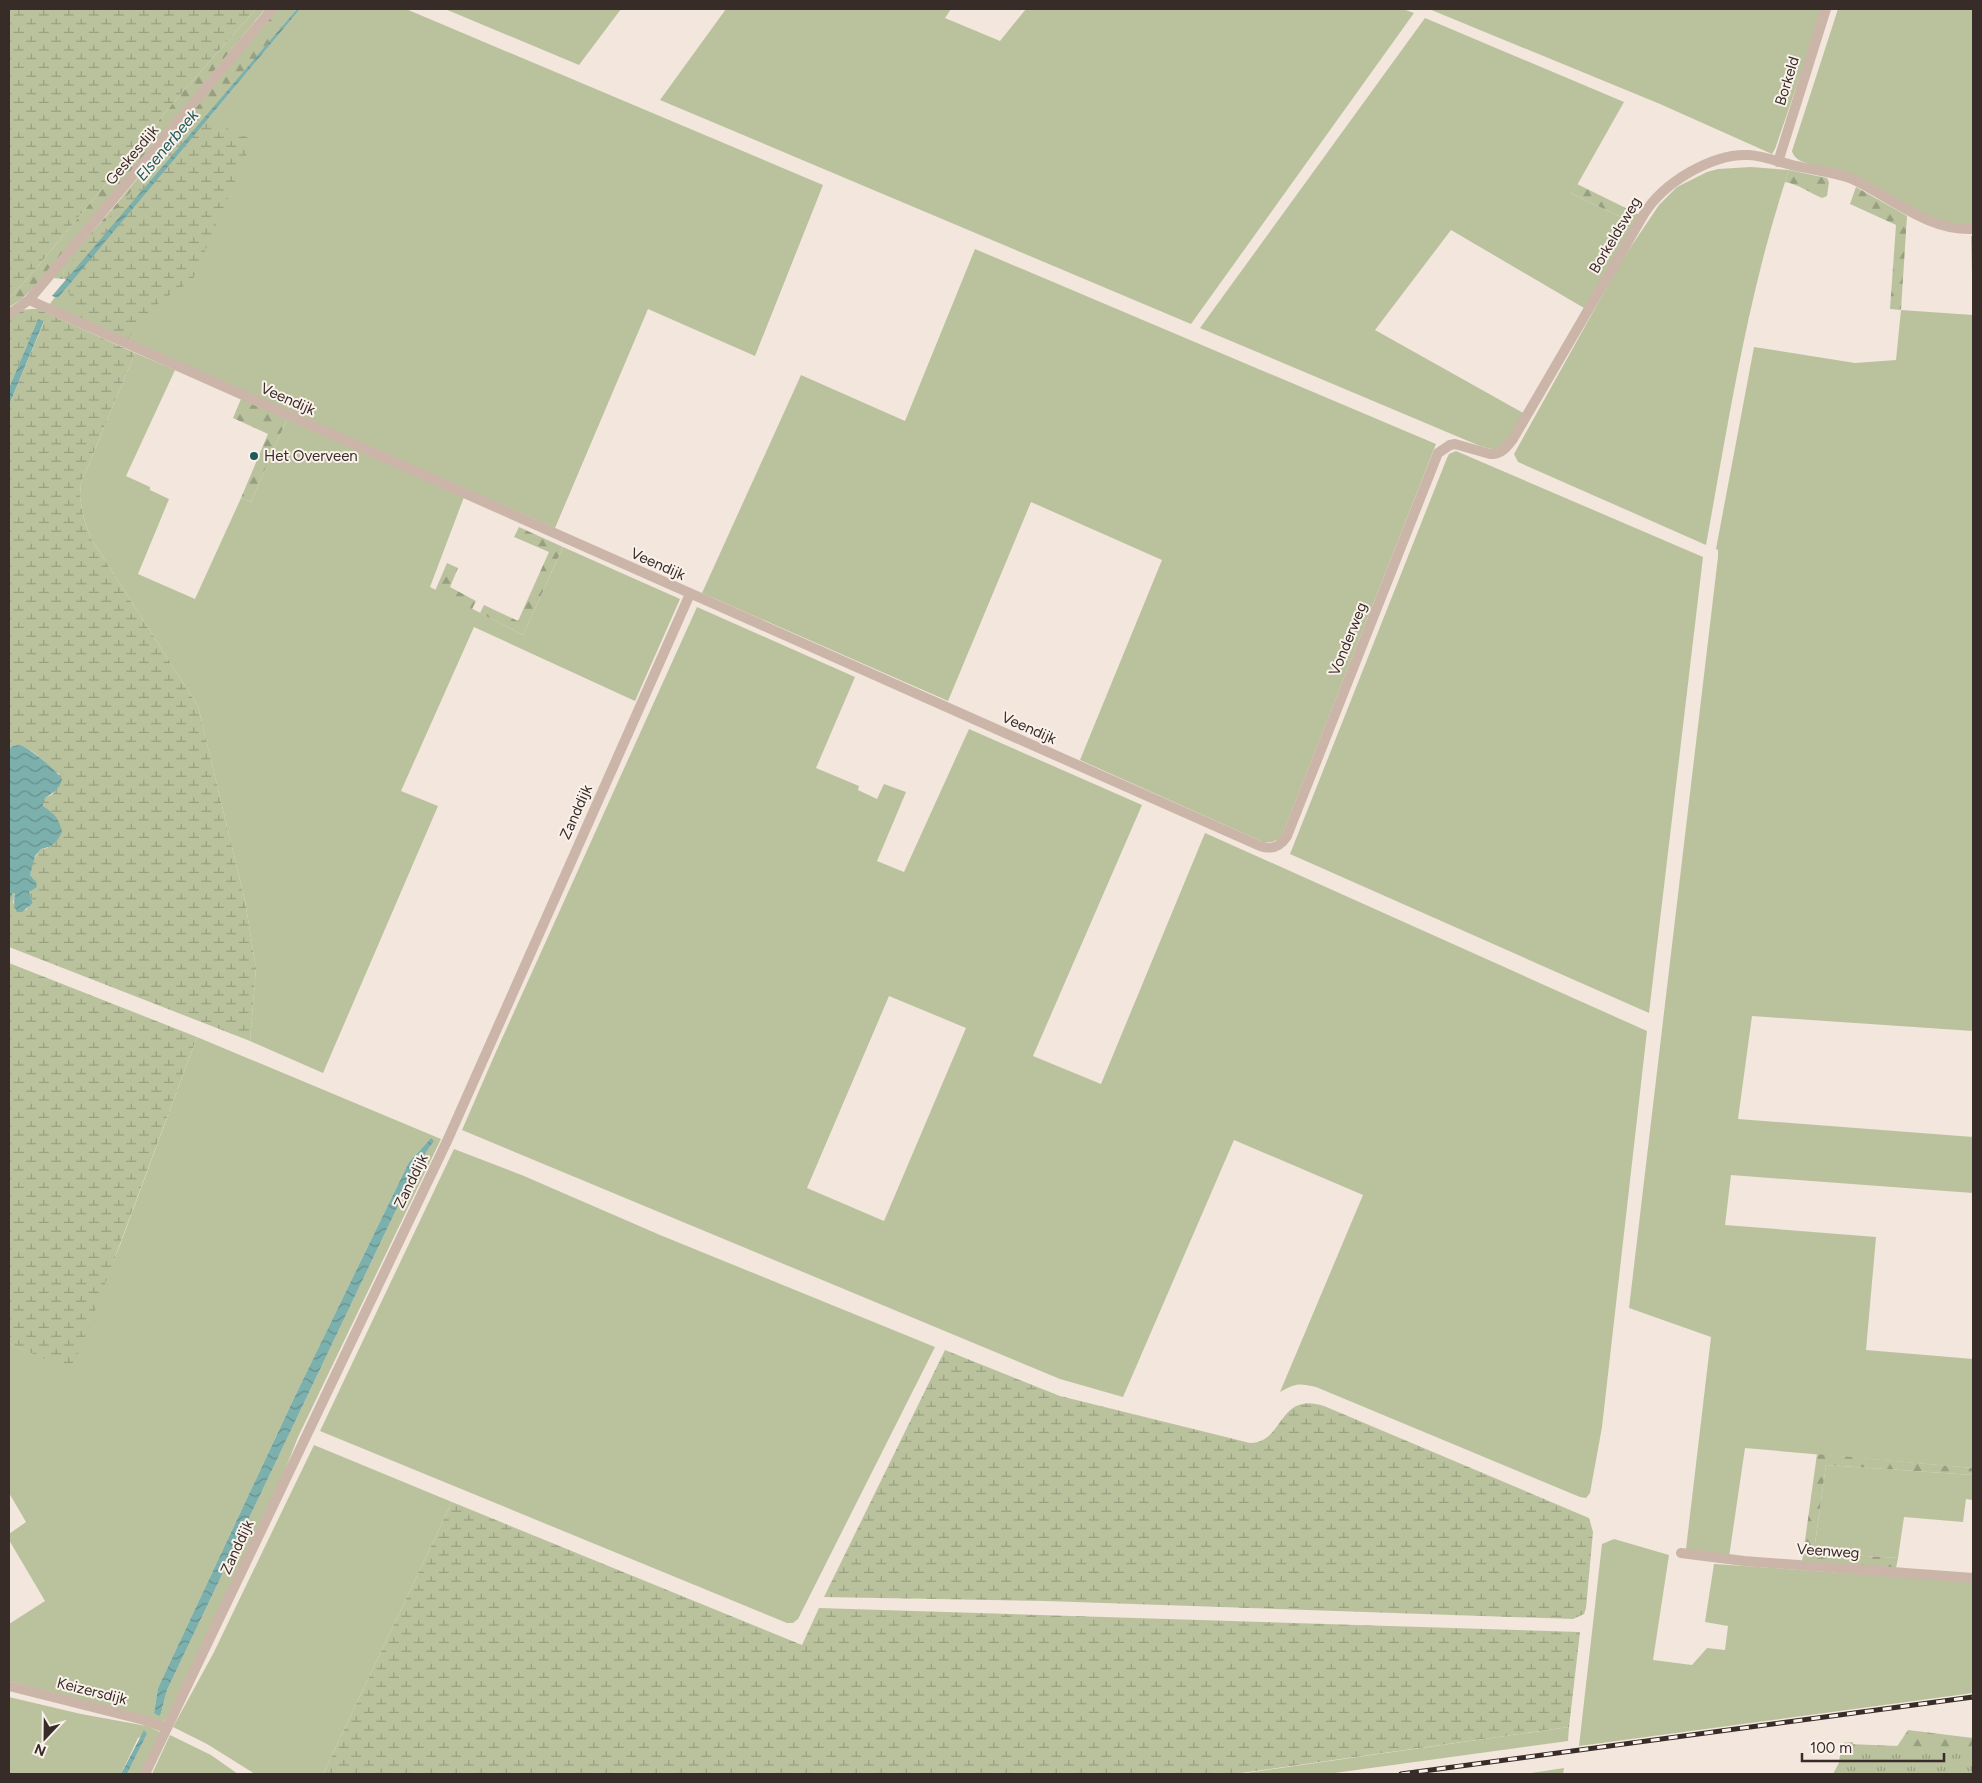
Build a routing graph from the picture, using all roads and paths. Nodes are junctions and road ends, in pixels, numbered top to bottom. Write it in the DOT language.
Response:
graph roads {
  1 [pos="272,9"];
  2 [pos="1826,9"];
  3 [pos="1778,162"];
  4 [pos="1973,229"];
  5 [pos="29,300"];
  6 [pos="9,314"];
  7 [pos="1450,445"];
  8 [pos="690,594"];
  9 [pos="1277,846"];
  10 [pos="1681,1553"];
  11 [pos="1973,1578"];
  12 [pos="9,1686"];
  13 [pos="166,1728"];
  14 [pos="145,1774"];
  1 -- 5 [label="street, Geskesdijk"];
  2 -- 3 [label="street, Borkeld"];
  3 -- 4 [label="street, Borkeldsweg"];
  3 -- 7 [label="street, Borkeldsweg"];
  5 -- 6 [label="street, Geskesdijk"];
  5 -- 8 [label="street, Veendijk"];
  7 -- 9 [label="street, Vonderweg"];
  8 -- 9 [label="street, Veendijk"];
  8 -- 13 [label="street, Zanddijk"];
  10 -- 11 [label="street, Veenweg"];
  12 -- 13 [label="street, Keizersdijk"];
  13 -- 14 [label="street, Zanddijk"];
}
